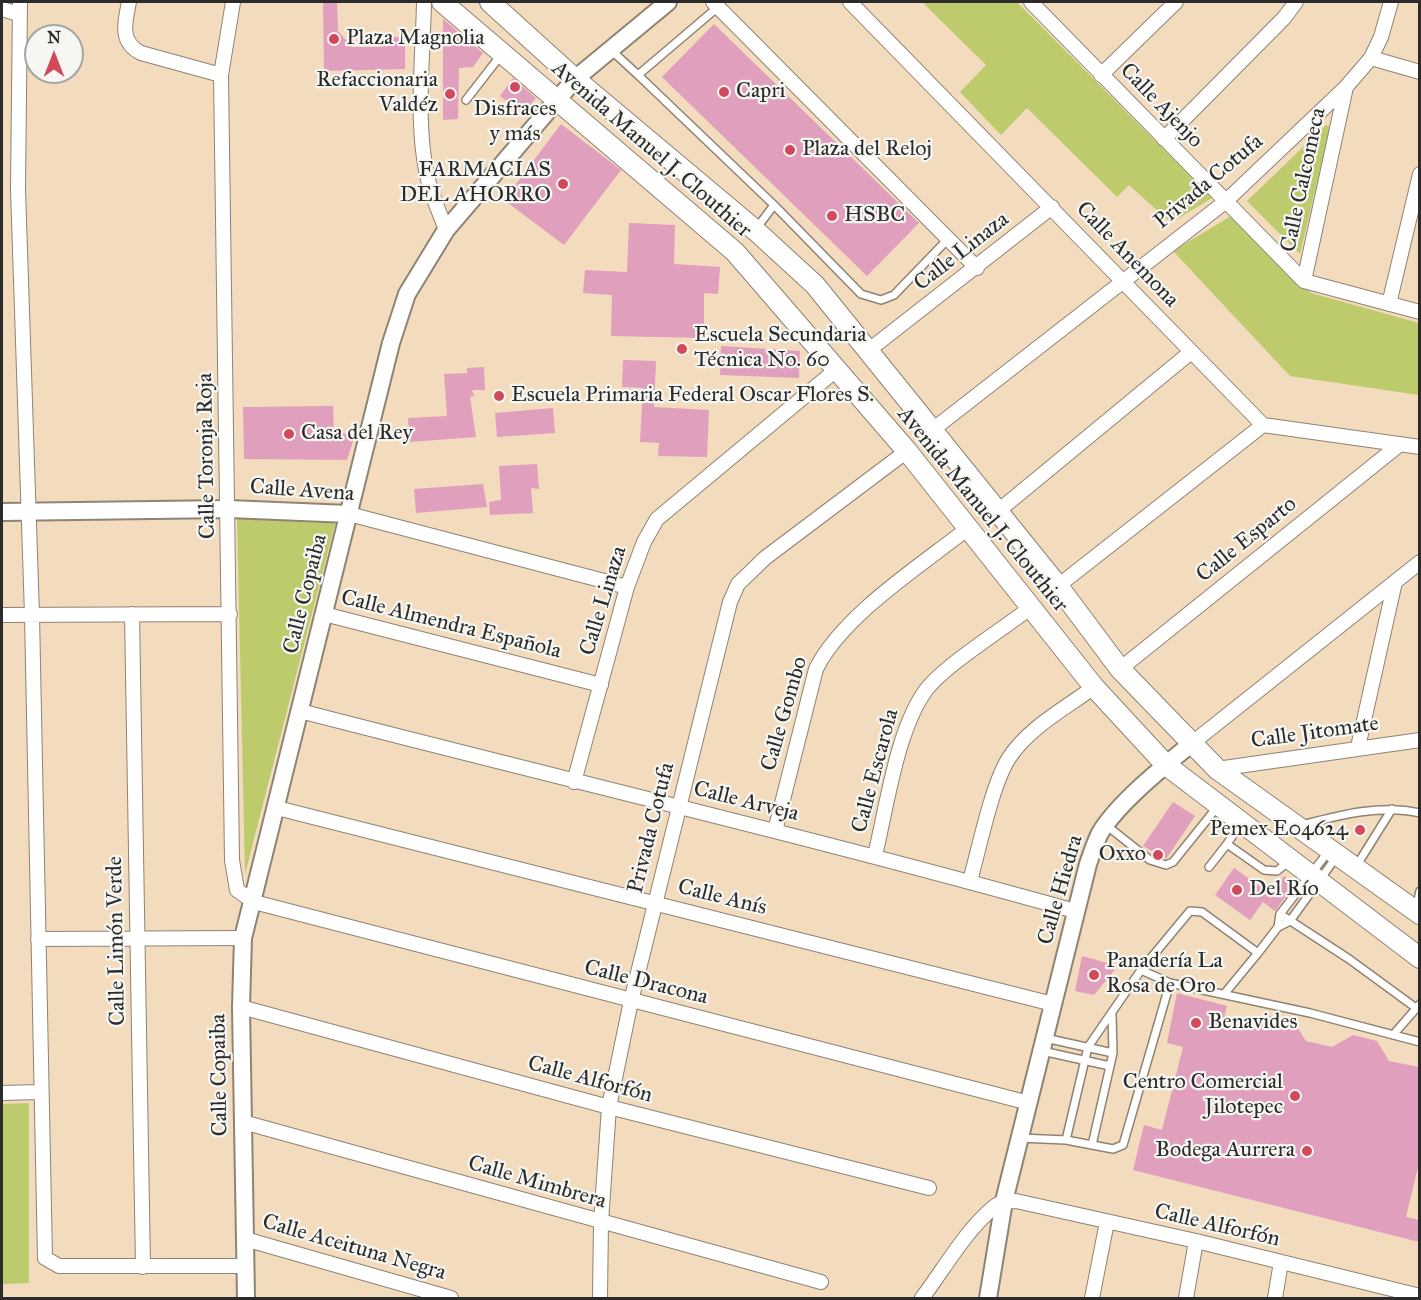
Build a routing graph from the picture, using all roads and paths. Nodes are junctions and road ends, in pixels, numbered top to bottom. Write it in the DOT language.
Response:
graph roads {
  1 [pos="129,2"];
  2 [pos="233,2"];
  3 [pos="424,2"];
  4 [pos="442,2"];
  5 [pos="490,2"];
  6 [pos="668,2"];
  7 [pos="850,2"];
  8 [pos="1176,2"];
  9 [pos="1296,2"];
  10 [pos="1391,2"];
  11 [pos="715,4"];
  12 [pos="1039,4"];
  13 [pos="19,8"];
  14 [pos="2,9"];
  15 [pos="610,49"];
  16 [pos="502,53"];
  17 [pos="1371,58"];
  18 [pos="1419,72"];
  19 [pos="221,75"];
  20 [pos="638,75"];
  21 [pos="1101,75"];
  22 [pos="575,79"];
  23 [pos="1346,87"];
  24 [pos="466,100"];
  25 [pos="557,100"];
  26 [pos="1164,139"];
  27 [pos="1419,174"];
  28 [pos="1225,202"];
  29 [pos="774,205"];
  30 [pos="1052,207"];
  31 [pos="446,230"];
  32 [pos="755,230"];
  33 [pos="947,240"];
  34 [pos="735,252"];
  35 [pos="977,268"];
  36 [pos="1121,281"];
  37 [pos="1304,281"];
  38 [pos="1389,304"];
  39 [pos="1419,312"];
  40 [pos="869,350"];
  41 [pos="1191,352"];
  42 [pos="836,370"];
  43 [pos="1263,425"];
  44 [pos="931,431"];
  45 [pos="1399,445"];
  46 [pos="1419,447"];
  47 [pos="907,451"];
  48 [pos="229,509"];
  49 [pos="2,512"];
  50 [pos="28,512"];
  51 [pos="996,512"];
  52 [pos="349,514"];
  53 [pos="967,529"];
  54 [pos="1419,562"];
  55 [pos="1395,582"];
  56 [pos="1058,586"];
  57 [pos="627,587"];
  58 [pos="1030,608"];
  59 [pos="132,614"];
  60 [pos="230,614"];
  61 [pos="324,614"];
  62 [pos="2,615"];
  63 [pos="32,615"];
  64 [pos="1120,669"];
  65 [pos="601,685"];
  66 [pos="1094,687"];
  67 [pos="300,711"];
  68 [pos="1419,740"];
  69 [pos="1191,744"];
  70 [pos="1358,747"];
  71 [pos="1166,765"];
  72 [pos="1217,769"];
  73 [pos="574,782"];
  74 [pos="1218,806"];
  75 [pos="680,807"];
  76 [pos="277,808"];
  77 [pos="1392,809"];
  78 [pos="1419,813"];
  79 [pos="1241,823"];
  80 [pos="1106,825"];
  81 [pos="1297,827"];
  82 [pos="776,831"];
  83 [pos="1227,844"];
  84 [pos="1333,853"];
  85 [pos="875,855"];
  86 [pos="1290,861"];
  87 [pos="1209,867"];
  88 [pos="1355,869"];
  89 [pos="1315,880"];
  90 [pos="970,881"];
  91 [pos="1419,891"];
  92 [pos="254,902"];
  93 [pos="655,903"];
  94 [pos="1075,911"];
  95 [pos="1417,912"];
  96 [pos="1280,914"];
  97 [pos="1290,921"];
  98 [pos="1278,927"];
  99 [pos="138,938"];
  100 [pos="243,938"];
  101 [pos="38,939"];
  102 [pos="1258,953"];
  103 [pos="1419,958"];
  104 [pos="1141,970"];
  105 [pos="1170,983"];
  106 [pos="1225,993"];
  107 [pos="631,1001"];
  108 [pos="1053,1004"];
  109 [pos="1418,1006"];
  110 [pos="241,1007"];
  111 [pos="1112,1015"];
  112 [pos="1393,1035"];
  113 [pos="1419,1042"];
  114 [pos="1044,1044"];
  115 [pos="1088,1047"];
  116 [pos="1113,1053"];
  117 [pos="1085,1060"];
  118 [pos="1110,1066"];
  119 [pos="40,1092"];
  120 [pos="2,1093"];
  121 [pos="1029,1102"];
  122 [pos="609,1107"];
  123 [pos="243,1122"];
  124 [pos="1020,1138"];
  125 [pos="1066,1140"];
  126 [pos="1092,1145"];
  127 [pos="929,1188"];
  128 [pos="1004,1201"];
  129 [pos="601,1222"];
  130 [pos="1107,1222"];
  131 [pos="245,1239"];
  132 [pos="1196,1241"];
  133 [pos="1281,1262"];
  134 [pos="246,1266"];
  135 [pos="143,1267"];
  136 [pos="821,1282"];
  137 [pos="1372,1292"];
  138 [pos="1419,1296"];
  139 [pos="246,1299"];
  140 [pos="451,1299"];
  141 [pos="600,1299"];
  142 [pos="922,1299"];
  143 [pos="988,1299"];
  144 [pos="1092,1299"];
  145 [pos="1186,1299"];
  146 [pos="1275,1299"];
  1 -- 19 [label="street"];
  2 -- 19 [label="street, Calle Toronja Roja"];
  3 -- 31 [label="street"];
  4 -- 16 [label="main road, Avenida Manuel J. Clouthier"];
  5 -- 22 [label="main road, Avenida Manuel J. Clouthier"];
  6 -- 15 [label="street, Calle Copaiba"];
  7 -- 30 [label="street, Calle Anemona"];
  8 -- 21 [label="street"];
  9 -- 26 [label="street"];
  10 -- 17 [label="street, Privada Cotufa"];
  11 -- 20 [label="lane"];
  11 -- 33 [label="street"];
  12 -- 21 [label="street, Calle Ajenjo"];
  13 -- 14 [label="street"];
  13 -- 50 [label="street"];
  15 -- 20 [label="lane"];
  15 -- 22 [label="street, Calle Copaiba"];
  16 -- 24 [label="lane"];
  16 -- 25 [label="main road, Avenida Manuel J. Clouthier"];
  17 -- 18 [label="street"];
  17 -- 23 [label="street, Privada Cotufa"];
  19 -- 48 [label="street, Calle Toronja Roja"];
  20 -- 29 [label="lane"];
  21 -- 26 [label="street, Calle Ajenjo"];
  22 -- 25 [label="street, Calle Copaiba"];
  22 -- 32 [label="main road, Avenida Manuel J. Clouthier"];
  23 -- 28 [label="street, Privada Cotufa"];
  23 -- 37 [label="street, Calle Calcomeca"];
  25 -- 31 [label="street, Calle Copaiba"];
  25 -- 34 [label="main road, Avenida Manuel J. Clouthier"];
  26 -- 28 [label="street, Calle Ajenjo"];
  27 -- 38 [label="street"];
  28 -- 36 [label="street, Privada Cotufa"];
  28 -- 37 [label="street, Calle Ajenjo"];
  29 -- 32 [label="lane"];
  29 -- 33 [label="lane"];
  30 -- 35 [label="street, Calle Linaza"];
  30 -- 36 [label="street, Calle Anemona"];
  31 -- 52 [label="street, Calle Copaiba"];
  32 -- 34 [label="main road"];
  32 -- 40 [label="main road, Avenida Manuel J. Clouthier"];
  33 -- 35 [label="street"];
  34 -- 42 [label="main road, Avenida Manuel J. Clouthier"];
  35 -- 40 [label="street, Calle Linaza"];
  36 -- 41 [label="street, Calle Anemona"];
  36 -- 44 [label="street, Privada Cotufa"];
  37 -- 38 [label="street, Calle Ajenjo"];
  38 -- 39 [label="street, Calle Ajenjo"];
  40 -- 44 [label="main road, Avenida Manuel J. Clouthier"];
  41 -- 43 [label="street, Calle Anemona"];
  41 -- 51 [label="street"];
  42 -- 47 [label="main road, Avenida Manuel J. Clouthier"];
  42 -- 57 [label="street, Calle Linaza"];
  43 -- 45 [label="street"];
  43 -- 56 [label="street"];
  44 -- 51 [label="main road, Avenida Manuel J. Clouthier"];
  45 -- 46 [label="street"];
  45 -- 64 [label="street, Calle Esparto"];
  47 -- 53 [label="main road, Avenida Manuel J. Clouthier"];
  47 -- 75 [label="street, Privada Cotufa"];
  48 -- 50 [label="street, Calle Avena"];
  48 -- 52 [label="street, Calle Avena"];
  48 -- 60 [label="street, Calle Toronja Roja"];
  49 -- 50 [label="street, Calle Avena"];
  50 -- 63 [label="street"];
  51 -- 56 [label="main road, Avenida Manuel J. Clouthier"];
  52 -- 57 [label="street, Calle Avena"];
  52 -- 61 [label="street, Calle Copaiba"];
  53 -- 58 [label="main road, Avenida Manuel J. Clouthier"];
  53 -- 82 [label="street, Calle Gombo"];
  54 -- 55 [label="street, Calle Hiedra"];
  55 -- 69 [label="street, Calle Hiedra"];
  55 -- 70 [label="street"];
  56 -- 64 [label="main road, Avenida Manuel J. Clouthier"];
  57 -- 65 [label="street, Calle Linaza"];
  58 -- 66 [label="main road, Avenida Manuel J. Clouthier"];
  58 -- 85 [label="street, Calle Escarola"];
  59 -- 60 [label="street"];
  59 -- 63 [label="street"];
  59 -- 99 [label="street, Calle Limón Verde"];
  60 -- 92 [label="street, Calle Toronja Roja"];
  61 -- 65 [label="street, Calle Almendra Española"];
  61 -- 67 [label="street, Calle Copaiba"];
  62 -- 63 [label="street"];
  63 -- 101 [label="street"];
  64 -- 69 [label="main road, Avenida Manuel J. Clouthier"];
  65 -- 73 [label="street, Calle Linaza"];
  66 -- 71 [label="main road, Avenida Manuel J. Clouthier"];
  66 -- 90 [label="street"];
  67 -- 73 [label="street, Calle Arveja"];
  67 -- 76 [label="street, Calle Copaiba"];
  68 -- 70 [label="street, Calle Jitomate"];
  69 -- 71 [label="street, Calle Hiedra"];
  69 -- 72 [label="main road, Avenida Manuel J. Clouthier"];
  70 -- 72 [label="street, Calle Jitomate"];
  71 -- 74 [label="main road, Avenida Manuel J. Clouthier"];
  71 -- 80 [label="street, Calle Hiedra"];
  72 -- 81 [label="main road, Avenida Manuel J. Clouthier"];
  73 -- 75 [label="street, Calle Arveja"];
  74 -- 79 [label="main road, Avenida Manuel J. Clouthier"];
  74 -- 80 [label="lane"];
  75 -- 82 [label="street, Calle Arveja"];
  75 -- 93 [label="street, Privada Cotufa"];
  76 -- 92 [label="street, Calle Copaiba"];
  76 -- 93 [label="street, Calle Anís"];
  77 -- 78 [label="lane"];
  77 -- 81 [label="lane"];
  77 -- 88 [label="lane"];
  79 -- 83 [label="lane"];
  79 -- 86 [label="main road, Avenida Manuel J. Clouthier"];
  80 -- 94 [label="street, Calle Hiedra"];
  81 -- 84 [label="main road, Avenida Manuel J. Clouthier"];
  82 -- 85 [label="street, Calle Arveja"];
  83 -- 86 [label="lane"];
  83 -- 87 [label="lane"];
  84 -- 88 [label="main road, Avenida Manuel J. Clouthier"];
  84 -- 89 [label="lane"];
  85 -- 90 [label="street, Calle Arveja"];
  86 -- 89 [label="main road, Avenida Manuel J. Clouthier"];
  88 -- 95 [label="main road, Avenida Manuel J. Clouthier"];
  89 -- 96 [label="lane"];
  89 -- 97 [label="lane"];
  89 -- 103 [label="main road, Avenida Manuel J. Clouthier"];
  90 -- 94 [label="street, Calle Arveja"];
  91 -- 95 [label="lane"];
  92 -- 100 [label="street, Calle Copaiba"];
  92 -- 107 [label="street, Calle Dracona"];
  93 -- 107 [label="street, Privada Cotufa"];
  93 -- 108 [label="street, Calle Anís"];
  94 -- 108 [label="street, Calle Hiedra"];
  96 -- 97 [label="lane"];
  96 -- 98 [label="lane"];
  97 -- 98 [label="lane"];
  97 -- 109 [label="lane"];
  98 -- 102 [label="lane"];
  99 -- 100 [label="street"];
  99 -- 101 [label="street"];
  99 -- 135 [label="street, Calle Limón Verde"];
  100 -- 110 [label="street, Calle Copaiba"];
  101 -- 119 [label="street"];
  102 -- 104 [label="lane"];
  102 -- 106 [label="lane"];
  104 -- 105 [label="lane"];
  104 -- 111 [label="lane"];
  105 -- 106 [label="lane"];
  105 -- 126 [label="lane"];
  106 -- 112 [label="lane"];
  107 -- 121 [label="street, Calle Dracona"];
  107 -- 122 [label="street, Privada Cotufa"];
  108 -- 114 [label="street, Calle Hiedra"];
  109 -- 112 [label="lane"];
  110 -- 122 [label="street, Calle Alforfón"];
  110 -- 123 [label="street, Calle Copaiba"];
  111 -- 115 [label="lane"];
  111 -- 116 [label="lane"];
  112 -- 113 [label="lane"];
  114 -- 115 [label="lane"];
  114 -- 117 [label="lane"];
  114 -- 121 [label="street, Calle Hiedra"];
  115 -- 116 [label="lane"];
  115 -- 117 [label="lane"];
  116 -- 118 [label="lane"];
  117 -- 118 [label="lane"];
  117 -- 125 [label="lane"];
  118 -- 126 [label="lane"];
  119 -- 120 [label="street"];
  119 -- 135 [label="street"];
  121 -- 124 [label="street, Calle Hiedra"];
  122 -- 127 [label="street, Calle Alforfón"];
  122 -- 129 [label="street, Privada Cotufa"];
  123 -- 129 [label="street, Calle Mimbrera"];
  123 -- 131 [label="street, Calle Copaiba"];
  124 -- 125 [label="lane"];
  124 -- 128 [label="street, Calle Hiedra"];
  125 -- 126 [label="lane"];
  128 -- 130 [label="street, Calle Alforfón"];
  128 -- 142 [label="street"];
  128 -- 143 [label="street, Calle Hiedra"];
  129 -- 136 [label="street, Calle Mimbrera"];
  129 -- 141 [label="street, Privada Cotufa"];
  130 -- 132 [label="street, Calle Alforfón"];
  130 -- 144 [label="street"];
  131 -- 134 [label="street, Calle Copaiba"];
  131 -- 140 [label="street, Calle Aceituna Negra"];
  132 -- 133 [label="street, Calle Alforfón"];
  132 -- 145 [label="street"];
  133 -- 137 [label="street, Calle Alforfón"];
  133 -- 146 [label="street"];
  134 -- 135 [label="street"];
  134 -- 139 [label="street, Calle Copaiba"];
  137 -- 138 [label="street, Calle Alforfón"];
}
